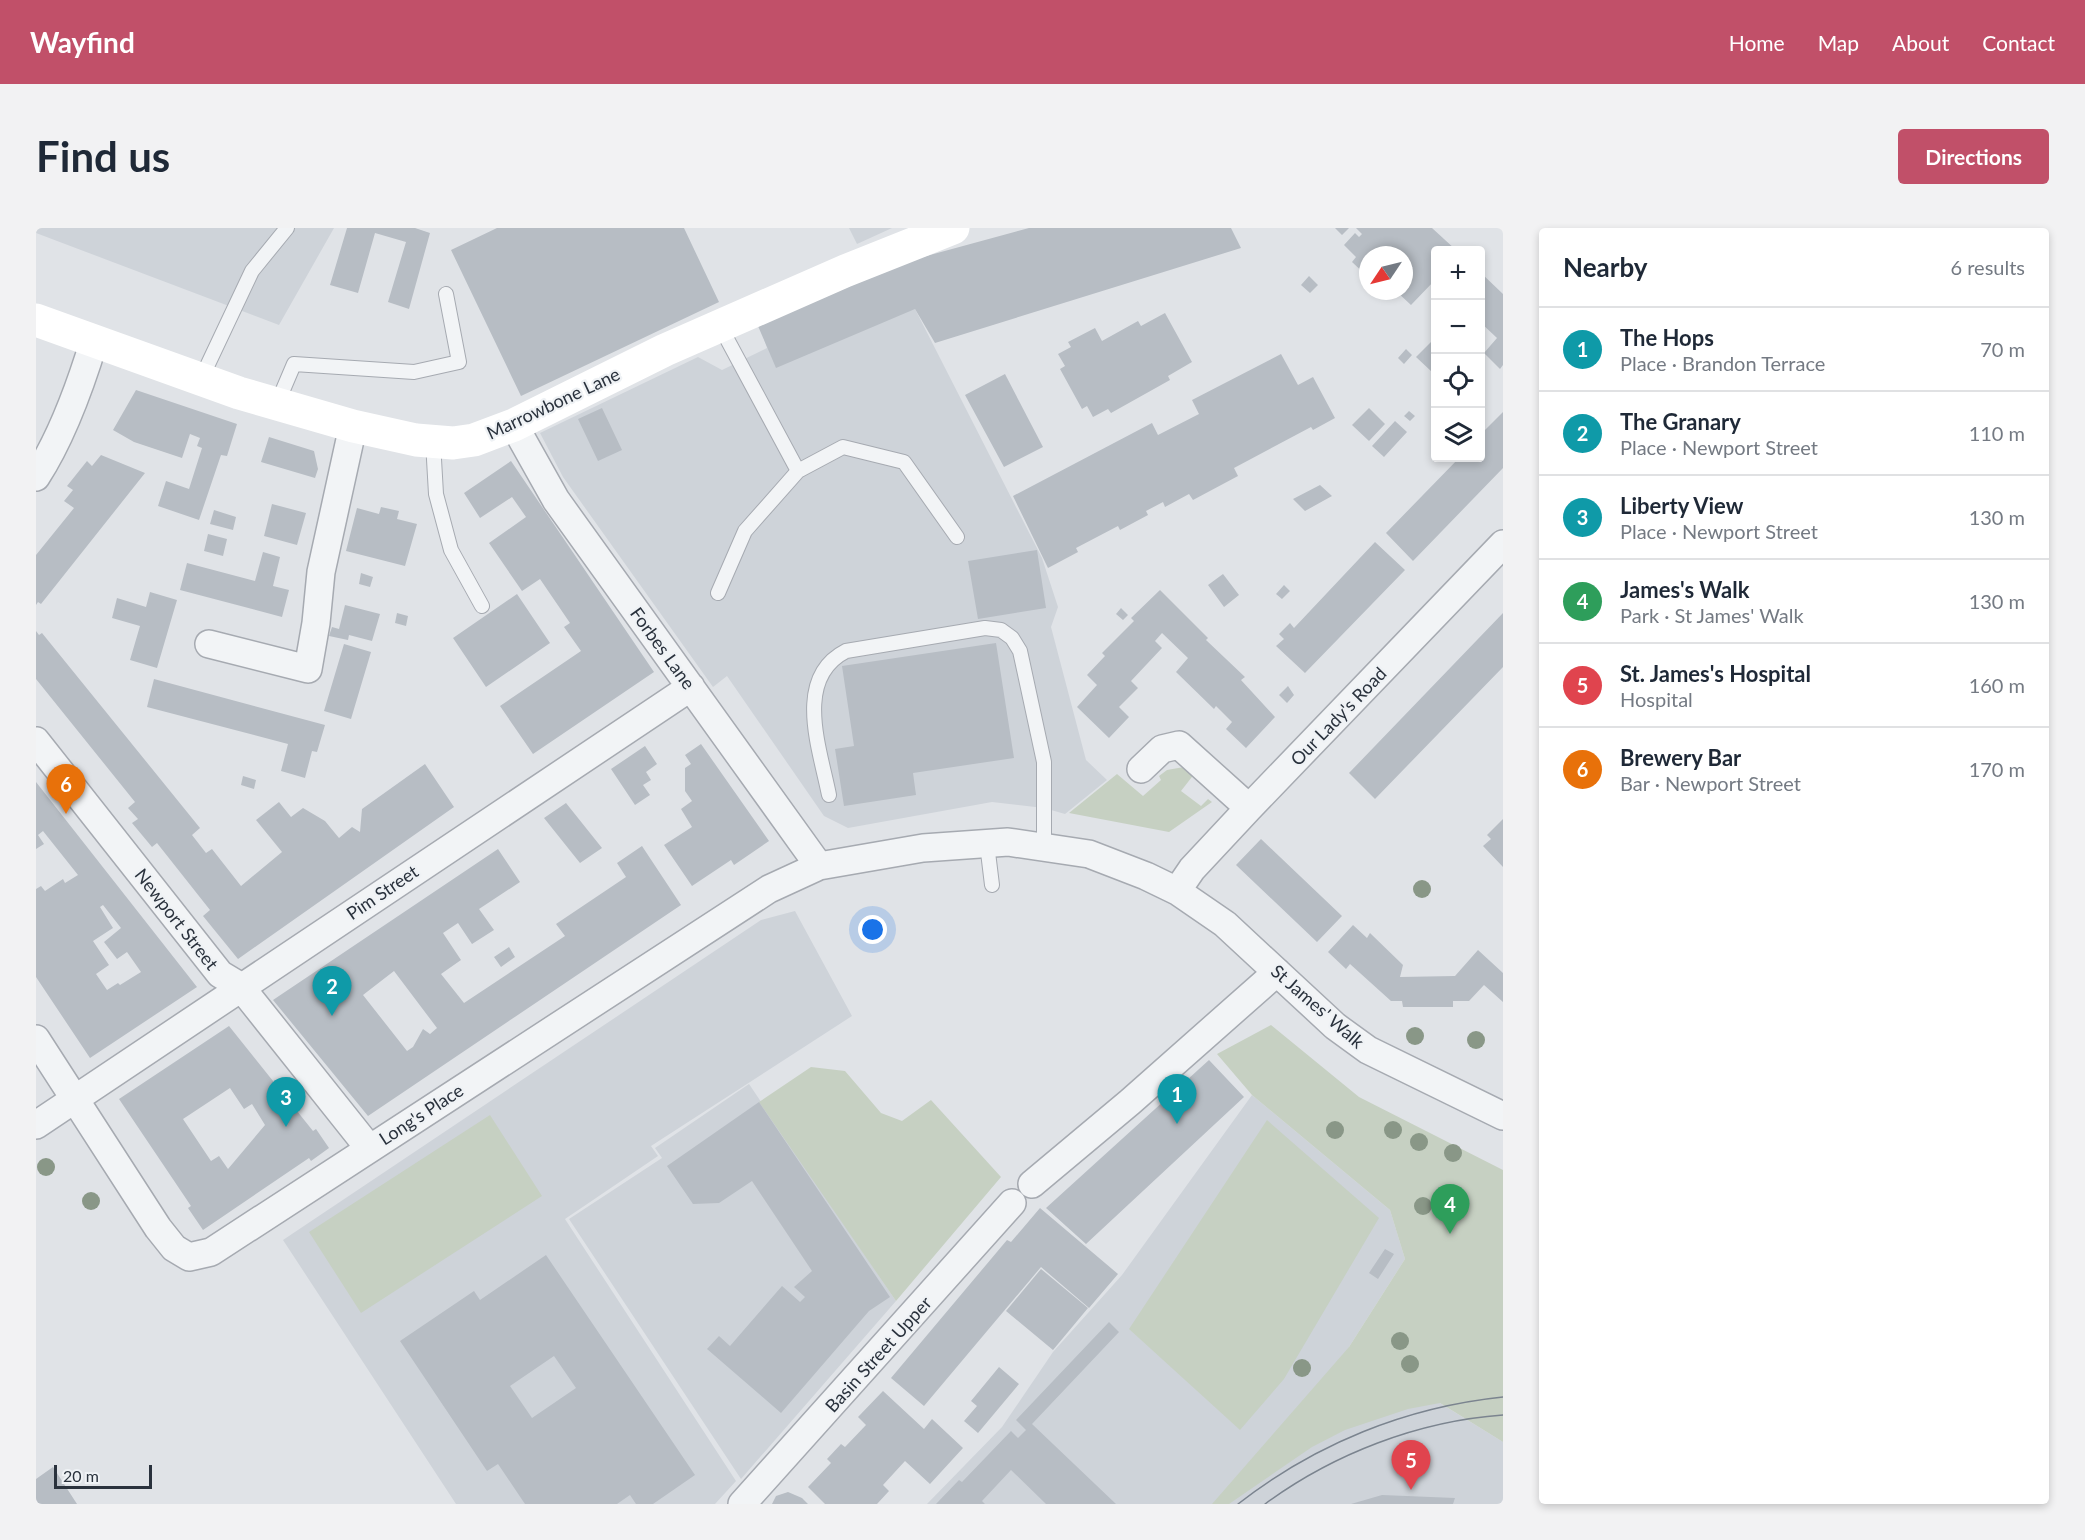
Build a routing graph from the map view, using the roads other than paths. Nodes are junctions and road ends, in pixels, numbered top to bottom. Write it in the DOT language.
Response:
graph roads {
  1 [pos="287,228"];
  2 [pos="954,228"];
  3 [pos="446,294"];
  4 [pos="36,320"];
  5 [pos="720,326"];
  6 [pos="94,341"];
  7 [pos="201,379"];
  8 [pos="277,404"];
  9 [pos="514,425"];
  10 [pos="353,426"];
  11 [pos="433,442"];
  12 [pos="798,471"];
  13 [pos="36,477"];
  14 [pos="957,537"];
  15 [pos="1503,544"];
  16 [pos="718,593"];
  17 [pos="482,606"];
  18 [pos="209,645"];
  19 [pos="691,687"];
  20 [pos="36,741"];
  21 [pos="1141,768"];
  22 [pos="830,795"];
  23 [pos="1249,808"];
  24 [pos="987,844"];
  25 [pos="1044,848"];
  26 [pos="819,866"];
  27 [pos="992,885"];
  28 [pos="1177,891"];
  29 [pos="1276,972"];
  30 [pos="240,986"];
  31 [pos="36,1039"];
  32 [pos="75,1100"];
  33 [pos="1503,1116"];
  34 [pos="36,1125"];
  35 [pos="369,1148"];
  36 [pos="1032,1184"];
  37 [pos="1012,1203"];
  38 [pos="742,1504"];
  1 -- 7 [label="lane"];
  2 -- 5 [label="main road, Marrowbone Lane"];
  3 -- 8 [label="lane"];
  4 -- 6 [label="main road, Marrowbone Lane"];
  5 -- 9 [label="main road, Marrowbone Lane"];
  5 -- 12 [label="lane"];
  6 -- 7 [label="main road, Marrowbone Lane"];
  6 -- 13 [label="street"];
  7 -- 8 [label="main road, Marrowbone Lane"];
  8 -- 10 [label="main road, Marrowbone Lane"];
  9 -- 11 [label="main road, Marrowbone Lane"];
  9 -- 19 [label="street, Forbes Lane"];
  10 -- 11 [label="main road, Marrowbone Lane"];
  10 -- 18 [label="street"];
  11 -- 17 [label="lane"];
  12 -- 14 [label="lane"];
  12 -- 16 [label="lane"];
  15 -- 23 [label="street, Our Lady's Road"];
  19 -- 26 [label="street, Forbes Lane"];
  19 -- 30 [label="street, Pim Street"];
  20 -- 30 [label="street, Newport Street"];
  21 -- 23 [label="street"];
  22 -- 25 [label="lane"];
  23 -- 28 [label="street, Our Lady's Road"];
  24 -- 25 [label="street, St James' Walk"];
  24 -- 26 [label="street, Long's Place"];
  24 -- 27 [label="lane"];
  25 -- 28 [label="street, St James' Walk"];
  26 -- 35 [label="street, Long's Place"];
  28 -- 29 [label="street, St James' Walk"];
  29 -- 33 [label="street, St James' Walk"];
  29 -- 36 [label="street"];
  30 -- 32 [label="street, Pim Street"];
  30 -- 35 [label="street, Newport Street"];
  31 -- 32 [label="street"];
  32 -- 34 [label="street, Pim Street"];
  32 -- 35 [label="street, Long's Place"];
  37 -- 38 [label="street, Basin Street Upper"];
}
